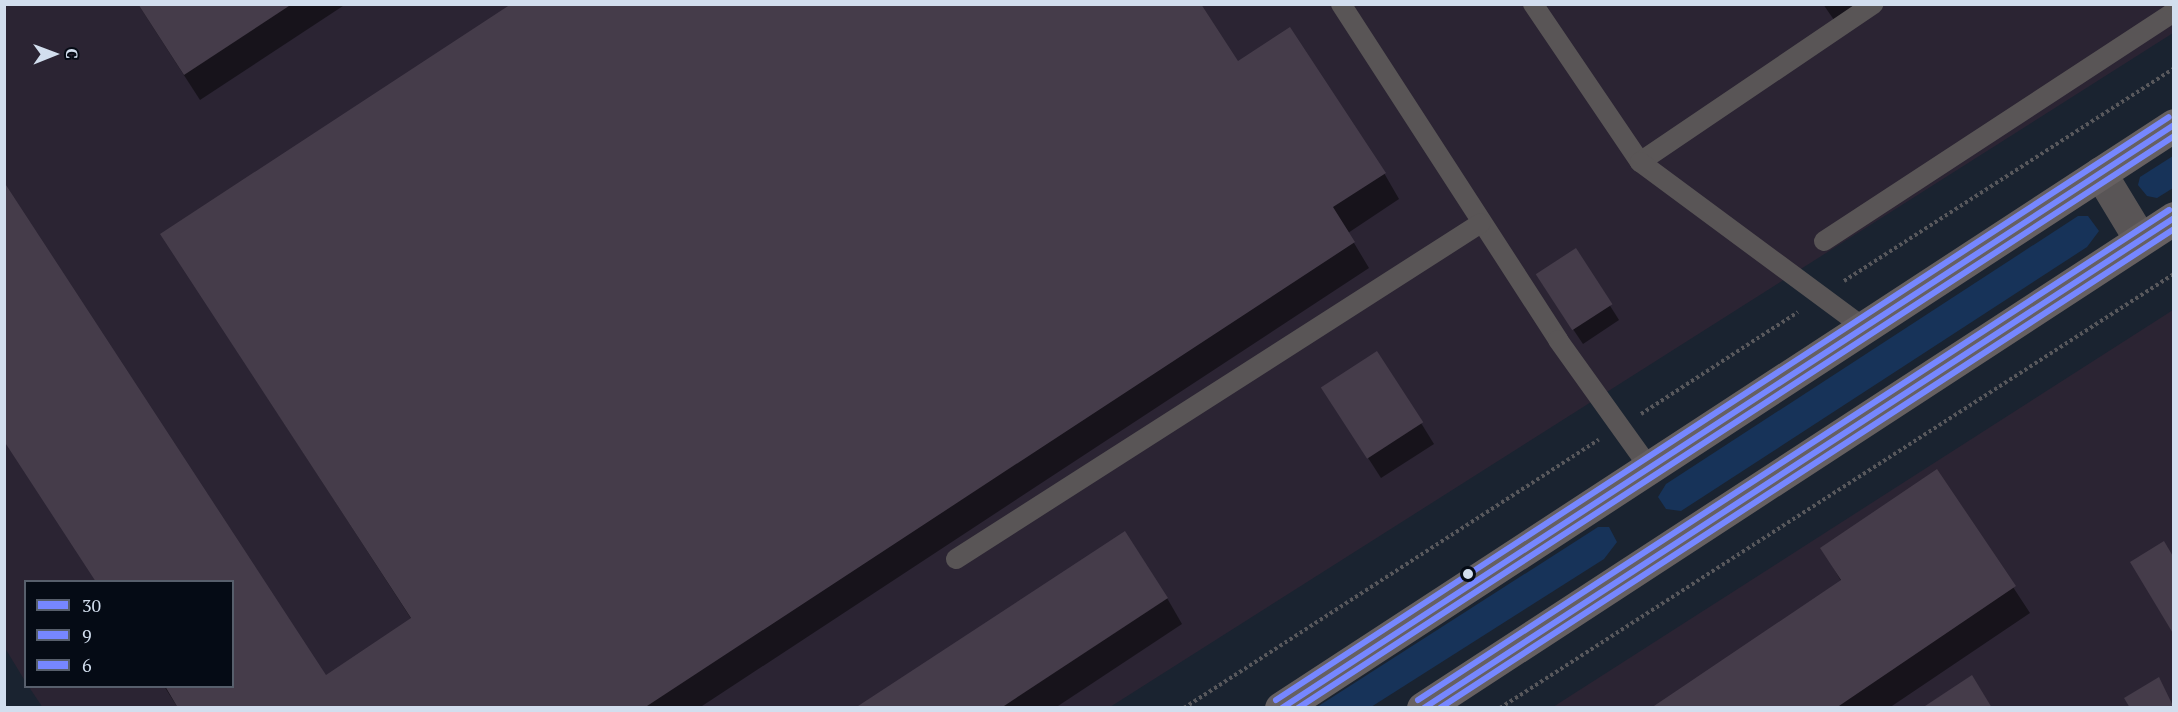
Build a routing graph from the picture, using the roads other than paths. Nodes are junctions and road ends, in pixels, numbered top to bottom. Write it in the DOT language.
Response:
graph roads {
  1 [pos="1341,4"];
  2 [pos="1533,4"];
  3 [pos="1874,4"];
  4 [pos="2174,12"];
  5 [pos="2174,125"];
  6 [pos="1640,162"];
  7 [pos="2100,173"];
  8 [pos="2174,218"];
  9 [pos="1482,223"];
  10 [pos="2140,239"];
  11 [pos="1824,241"];
  12 [pos="1863,327"];
  13 [pos="1649,467"];
  14 [pos="956,559"];
  15 [pos="1281,708"];
  16 [pos="1423,708"];
  1 -- 9 [label="lane"];
  2 -- 6 [label="lane"];
  3 -- 6 [label="lane"];
  4 -- 11 [label="lane"];
  5 -- 7 [label="street"];
  6 -- 12 [label="lane"];
  7 -- 10 [label="street"];
  7 -- 12 [label="street"];
  8 -- 10 [label="street"];
  9 -- 13 [label="lane"];
  9 -- 14 [label="lane"];
  10 -- 16 [label="street"];
  12 -- 13 [label="street"];
  13 -- 15 [label="street"];
}
